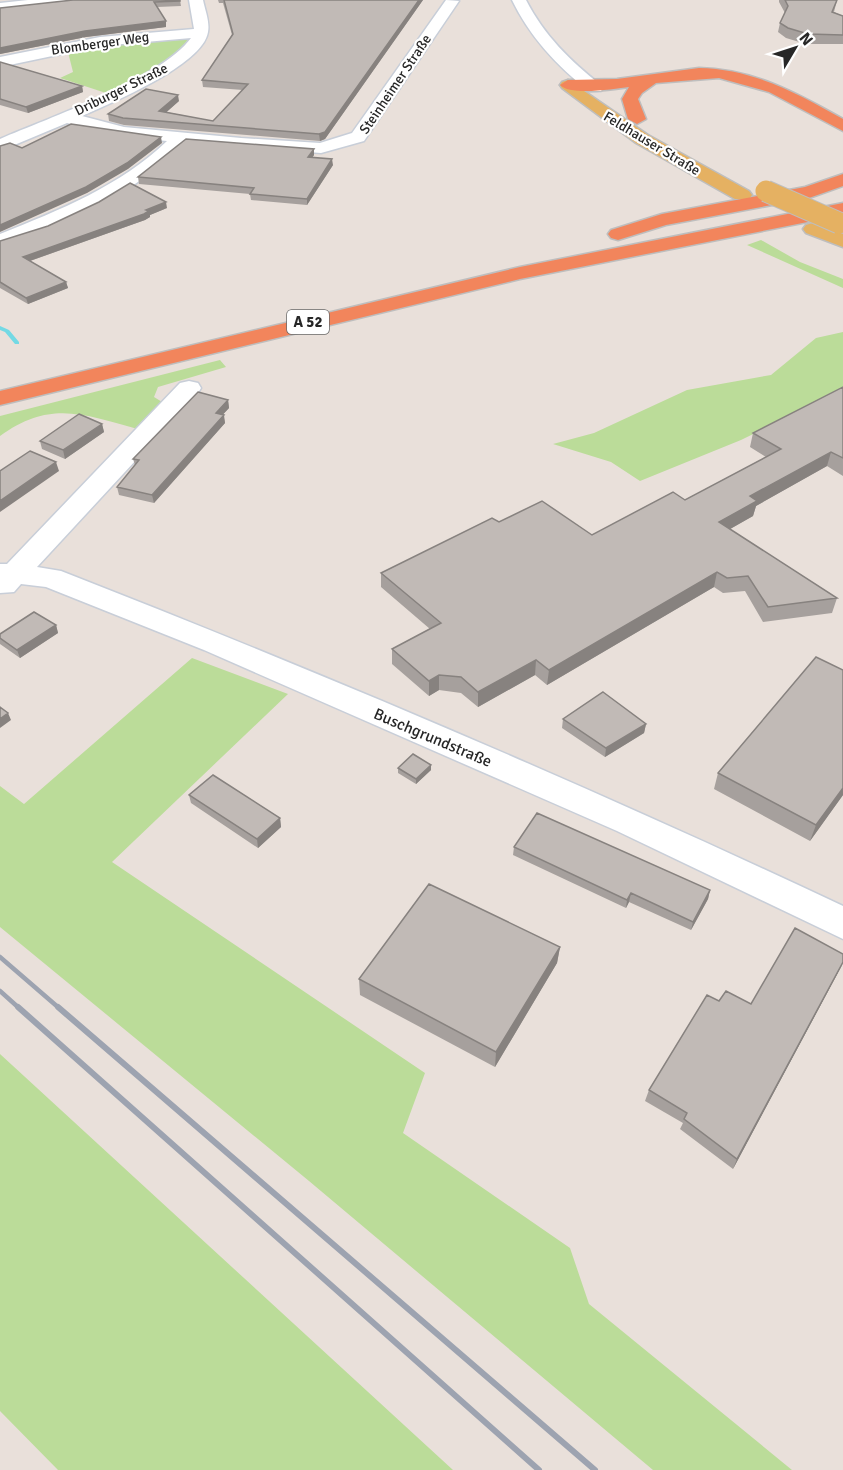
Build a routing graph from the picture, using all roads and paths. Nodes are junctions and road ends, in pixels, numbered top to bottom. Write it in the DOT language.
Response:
graph roads {
  1 [pos="72,0"];
  2 [pos="196,0"];
  3 [pos="519,0"];
  4 [pos="452,1"];
  5 [pos="0,8"];
  6 [pos="201,33"];
  7 [pos="529,47"];
  8 [pos="0,62"];
  9 [pos="564,63"];
  10 [pos="632,74"];
  11 [pos="651,79"];
  12 [pos="591,84"];
  13 [pos="567,86"];
  14 [pos="64,117"];
  15 [pos="637,119"];
  16 [pos="843,120"];
  17 [pos="843,126"];
  18 [pos="0,127"];
  19 [pos="23,135"];
  20 [pos="180,139"];
  21 [pos="0,146"];
  22 [pos="843,180"];
  23 [pos="842,216"];
  24 [pos="618,234"];
  25 [pos="0,241"];
  26 [pos="23,370"];
  27 [pos="189,388"];
  28 [pos="0,398"];
  29 [pos="5,579"];
  30 [pos="843,923"];
  1 -- 5 [label="street"];
  2 -- 6 [label="street"];
  3 -- 9 [label="street, Feldhauser Straße"];
  4 -- 20 [label="street, Steinheimer Straße"];
  6 -- 8 [label="street, Blomberger Weg"];
  6 -- 14 [label="street, Driburger Straße"];
  7 -- 13 [label="street, Feldhauser Straße"];
  9 -- 10 [label="highway"];
  9 -- 12 [label="street, Feldhauser Straße"];
  10 -- 12 [label="highway"];
  10 -- 16 [label="highway"];
  11 -- 12 [label="highway"];
  11 -- 15 [label="highway"];
  11 -- 17 [label="highway"];
  12 -- 13 [label="highway"];
  12 -- 15 [label="main road, Feldhauser Straße"];
  13 -- 23 [label="main road, Feldhauser Straße"];
  14 -- 19 [label="street, Driburger Straße"];
  14 -- 20 [label="street, Steinheimer Straße"];
  15 -- 23 [label="main road, Feldhauser Straße, bridge"];
  18 -- 19 [label="street"];
  19 -- 21 [label="street, Driburger Straße"];
  20 -- 25 [label="street"];
  22 -- 24 [label="highway"];
  23 -- 24 [label="highway, A 52"];
  23 -- 28 [label="highway, A 52"];
  24 -- 26 [label="highway, A 52"];
  27 -- 29 [label="street, Buschgrundstraße"];
  29 -- 30 [label="street, Buschgrundstraße"];
}
